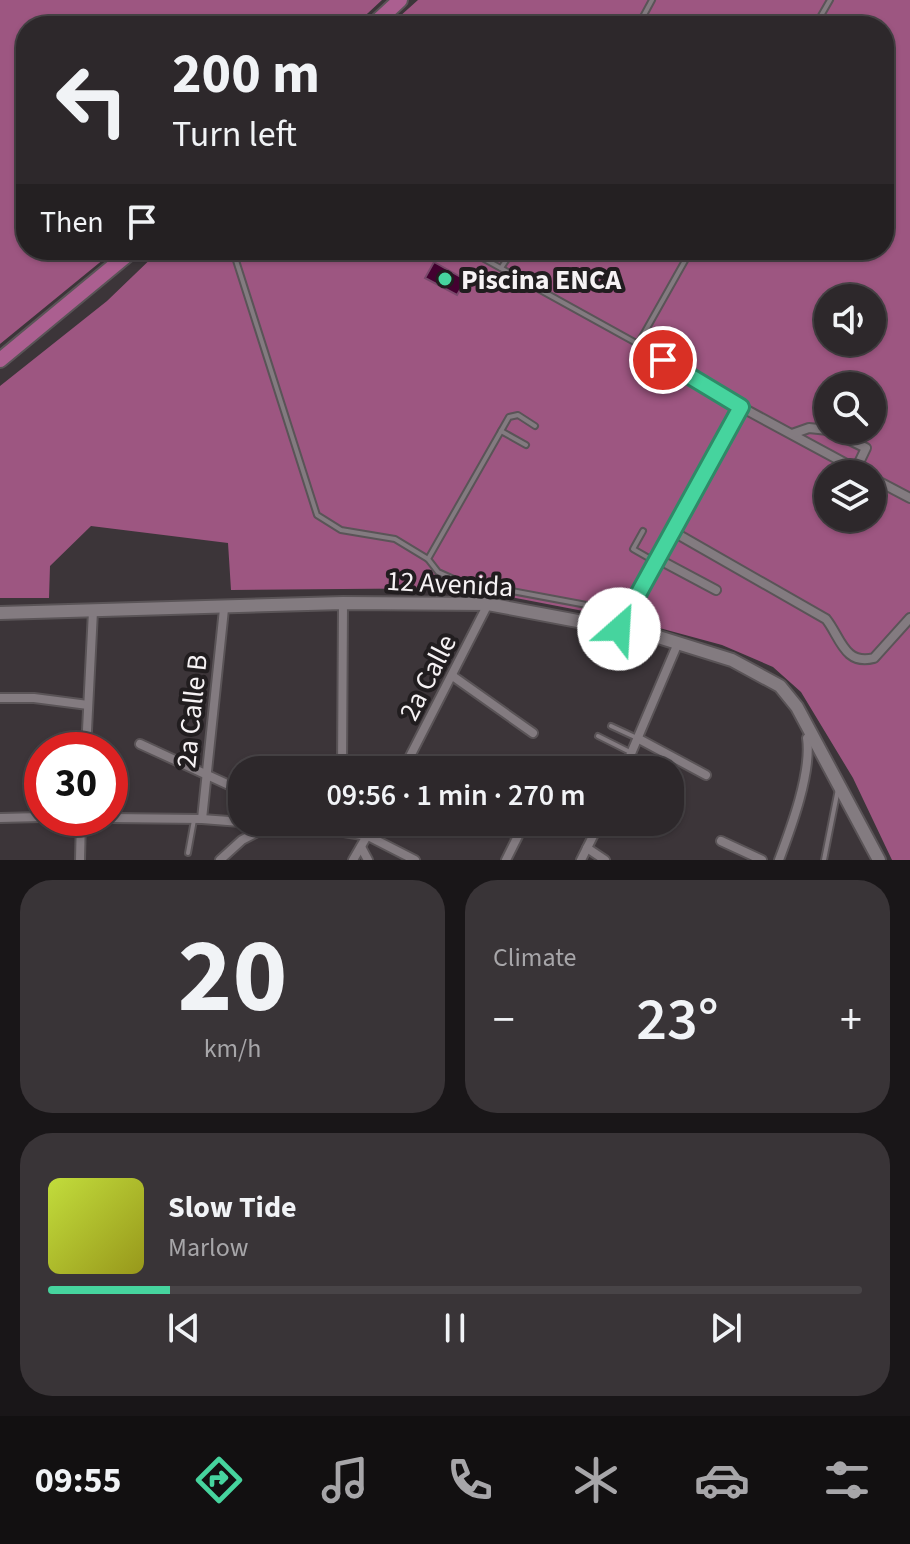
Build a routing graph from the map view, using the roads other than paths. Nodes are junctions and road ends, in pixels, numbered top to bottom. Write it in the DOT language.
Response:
graph roads {
  1 [pos="400,0"];
  2 [pos="383,16"];
  3 [pos="121,260"];
  4 [pos="236,260"];
  5 [pos="486,260"];
  6 [pos="506,260"];
  7 [pos="685,260"];
  8 [pos="500,268"];
  9 [pos="638,344"];
  10 [pos="0,360"];
  11 [pos="741,407"];
  12 [pos="535,426"];
  13 [pos="814,429"];
  14 [pos="501,431"];
  15 [pos="792,434"];
  16 [pos="858,444"];
  17 [pos="526,445"];
  18 [pos="840,460"];
  19 [pos="860,460"];
  20 [pos="886,485"];
  21 [pos="910,498"];
  22 [pos="643,531"];
  23 [pos="672,531"];
  24 [pos="428,559"];
  25 [pos="655,560"];
  26 [pos="716,590"];
  27 [pos="343,603"];
  28 [pos="488,604"];
  29 [pos="629,606"];
  30 [pos="224,609"];
  31 [pos="93,611"];
  32 [pos="0,613"];
  33 [pos="910,618"];
  34 [pos="619,629"];
  35 [pos="678,643"];
  36 [pos="454,677"];
  37 [pos="0,698"];
  38 [pos="88,705"];
  39 [pos="611,726"];
  40 [pos="87,732"];
  41 [pos="533,733"];
  42 [pos="812,734"];
  43 [pos="598,736"];
  44 [pos="639,739"];
  45 [pos="140,744"];
  46 [pos="632,753"];
  47 [pos="342,756"];
  48 [pos="411,756"];
  49 [pos="631,756"];
  50 [pos="206,773"];
  51 [pos="706,775"];
  52 [pos="839,782"];
  53 [pos="228,784"];
  54 [pos="24,817"];
  55 [pos="0,818"];
  56 [pos="128,818"];
  57 [pos="198,819"];
  58 [pos="228,822"];
  59 [pos="81,836"];
  60 [pos="249,836"];
  61 [pos="368,836"];
  62 [pos="516,836"];
  63 [pos="593,836"];
  64 [pos="721,841"];
  65 [pos="361,847"];
  66 [pos="587,848"];
  67 [pos="188,853"];
  68 [pos="80,860"];
  69 [pos="220,860"];
  70 [pos="353,860"];
  71 [pos="368,860"];
  72 [pos="415,860"];
  73 [pos="506,860"];
  74 [pos="581,860"];
  75 [pos="605,860"];
  76 [pos="762,860"];
  77 [pos="779,860"];
  78 [pos="824,860"];
  79 [pos="879,860"];
  1 -- 2 [label="main road"];
  3 -- 10 [label="main road"];
  4 -- 24 [label="lane"];
  5 -- 8 [label="lane"];
  6 -- 8 [label="lane"];
  7 -- 9 [label="lane"];
  8 -- 9 [label="lane"];
  9 -- 11 [label="street"];
  11 -- 15 [label="street"];
  11 -- 23 [label="street"];
  12 -- 14 [label="lane"];
  13 -- 15 [label="street"];
  14 -- 17 [label="lane"];
  14 -- 24 [label="lane"];
  15 -- 18 [label="street"];
  16 -- 19 [label="street"];
  20 -- 21 [label="street"];
  22 -- 25 [label="lane"];
  23 -- 25 [label="street"];
  23 -- 33 [label="street"];
  24 -- 29 [label="lane"];
  25 -- 26 [label="street"];
  25 -- 29 [label="street"];
  27 -- 28 [label="main road, 12 Avenida"];
  27 -- 30 [label="main road, 12 Avenida"];
  27 -- 47 [label="street"];
  28 -- 34 [label="main road, 12 Avenida"];
  28 -- 36 [label="street, 2a Calle"];
  29 -- 34 [label="street"];
  30 -- 31 [label="main road, 12 Avenida"];
  30 -- 50 [label="street, 2a Calle B"];
  31 -- 32 [label="main road, 12 Avenida"];
  31 -- 38 [label="street"];
  34 -- 35 [label="main road, 12 Avenida"];
  35 -- 42 [label="main road, 12 Avenida"];
  35 -- 44 [label="street"];
  36 -- 41 [label="street"];
  36 -- 48 [label="street, 2a Calle"];
  37 -- 38 [label="street"];
  38 -- 40 [label="street"];
  39 -- 44 [label="lane"];
  42 -- 52 [label="main road, 12 Avenida"];
  42 -- 77 [label="street"];
  43 -- 46 [label="lane"];
  44 -- 46 [label="street"];
  44 -- 51 [label="street"];
  45 -- 50 [label="street"];
  46 -- 49 [label="street"];
  50 -- 53 [label="street"];
  50 -- 57 [label="street, 2a Calle B"];
  52 -- 78 [label="lane"];
  52 -- 79 [label="main road, 12 Avenida"];
  54 -- 55 [label="street"];
  56 -- 57 [label="street"];
  57 -- 58 [label="street"];
  57 -- 67 [label="lane, 2a Calle B"];
  59 -- 68 [label="street"];
  60 -- 69 [label="street"];
  61 -- 65 [label="street"];
  61 -- 72 [label="street"];
  62 -- 73 [label="street"];
  63 -- 66 [label="street"];
  64 -- 76 [label="street"];
  65 -- 70 [label="street"];
  65 -- 71 [label="street"];
  66 -- 74 [label="street"];
  66 -- 75 [label="street"];
}
